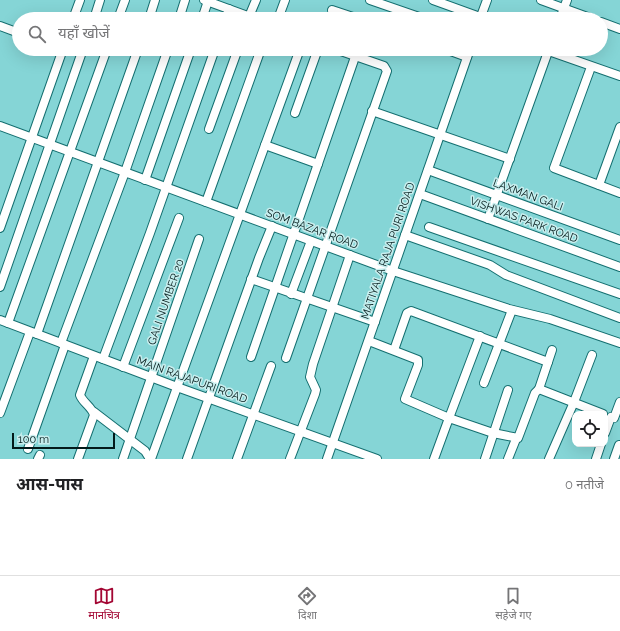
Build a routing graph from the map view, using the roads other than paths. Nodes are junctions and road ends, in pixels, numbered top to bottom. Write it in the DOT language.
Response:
graph roads {
  1 [pos="80,0"];
  2 [pos="100,0"];
  3 [pos="125,0"];
  4 [pos="155,0"];
  5 [pos="185,0"];
  6 [pos="256,0"];
  7 [pos="285,0"];
  8 [pos="370,0"];
  9 [pos="433,0"];
  10 [pos="487,0"];
  11 [pos="541,0"];
  12 [pos="206,1"];
  13 [pos="565,4"];
  14 [pos="229,9"];
  15 [pos="332,10"];
  16 [pos="76,12"];
  17 [pos="96,12"];
  18 [pos="121,12"];
  19 [pos="151,12"];
  20 [pos="181,12"];
  21 [pos="204,12"];
  22 [pos="228,12"];
  23 [pos="236,12"];
  24 [pos="253,12"];
  25 [pos="281,12"];
  26 [pos="338,12"];
  27 [pos="405,12"];
  28 [pos="464,12"];
  29 [pos="482,12"];
  30 [pos="580,12"];
  31 [pos="608,25"];
  32 [pos="0,26"];
  33 [pos="620,29"];
  34 [pos="12,30"];
  35 [pos="61,56"];
  36 [pos="81,56"];
  37 [pos="105,56"];
  38 [pos="136,56"];
  39 [pos="166,56"];
  40 [pos="189,56"];
  41 [pos="213,56"];
  42 [pos="235,56"];
  43 [pos="258,56"];
  44 [pos="297,56"];
  45 [pos="315,56"];
  46 [pos="467,56"];
  47 [pos="545,56"];
  48 [pos="563,56"];
  49 [pos="355,57"];
  50 [pos="591,67"];
  51 [pos="620,76"];
  52 [pos="372,111"];
  53 [pos="295,113"];
  54 [pos="0,126"];
  55 [pos="620,127"];
  56 [pos="209,129"];
  57 [pos="440,134"];
  58 [pos="32,138"];
  59 [pos="50,144"];
  60 [pos="265,145"];
  61 [pos="71,152"];
  62 [pos="510,159"];
  63 [pos="98,162"];
  64 [pos="318,164"];
  65 [pos="428,170"];
  66 [pos="125,172"];
  67 [pos="145,180"];
  68 [pos="599,185"];
  69 [pos="166,187"];
  70 [pos="620,193"];
  71 [pos="420,194"];
  72 [pos="497,195"];
  73 [pos="206,202"];
  74 [pos="240,214"];
  75 [pos="179,218"];
  76 [pos="488,219"];
  77 [pos="272,226"];
  78 [pos="429,227"];
  79 [pos="0,228"];
  80 [pos="294,234"];
  81 [pos="405,235"];
  82 [pos="199,239"];
  83 [pos="620,240"];
  84 [pos="311,241"];
  85 [pos="326,246"];
  86 [pos="350,255"];
  87 [pos="620,268"];
  88 [pos="393,270"];
  89 [pos="251,279"];
  90 [pos="0,287"];
  91 [pos="276,288"];
  92 [pos="291,294"];
  93 [pos="620,294"];
  94 [pos="306,300"];
  95 [pos="332,308"];
  96 [pos="512,310"];
  97 [pos="620,318"];
  98 [pos="2,322"];
  99 [pos="375,322"];
  100 [pos="33,333"];
  101 [pos="480,336"];
  102 [pos="369,341"];
  103 [pos="499,343"];
  104 [pos="620,343"];
  105 [pos="63,344"];
  106 [pos="394,350"];
  107 [pos="552,350"];
  108 [pos="592,354"];
  109 [pos="94,356"];
  110 [pos="251,357"];
  111 [pos="286,358"];
  112 [pos="103,359"];
  113 [pos="548,362"];
  114 [pos="271,366"];
  115 [pos="123,367"];
  116 [pos="151,377"];
  117 [pos="484,383"];
  118 [pos="177,387"];
  119 [pos="539,389"];
  120 [pos="508,390"];
  121 [pos="208,398"];
  122 [pos="574,402"];
  123 [pos="620,402"];
  124 [pos="0,412"];
  125 [pos="94,412"];
  126 [pos="253,414"];
  127 [pos="610,417"];
  128 [pos="449,418"];
  129 [pos="300,431"];
  130 [pos="494,433"];
  131 [pos="516,438"];
  132 [pos="130,440"];
  133 [pos="333,443"];
  134 [pos="619,445"];
  135 [pos="600,447"];
  136 [pos="28,449"];
  137 [pos="78,459"];
  138 [pos="123,459"];
  139 [pos="150,459"];
  140 [pos="187,459"];
  141 [pos="237,459"];
  142 [pos="290,459"];
  143 [pos="327,459"];
  144 [pos="377,459"];
  145 [pos="434,459"];
  146 [pos="485,459"];
  147 [pos="508,459"];
  148 [pos="549,459"];
  149 [pos="596,459"];
  150 [pos="614,459"];
  1 -- 16 [label="street"];
  2 -- 17 [label="street"];
  3 -- 18 [label="street"];
  4 -- 19 [label="street"];
  5 -- 20 [label="street"];
  6 -- 24 [label="street"];
  7 -- 25 [label="street"];
  8 -- 27 [label="street"];
  9 -- 28 [label="street"];
  10 -- 29 [label="street"];
  11 -- 13 [label="street"];
  12 -- 14 [label="street"];
  12 -- 21 [label="street"];
  13 -- 30 [label="street"];
  14 -- 22 [label="street"];
  14 -- 23 [label="street"];
  15 -- 26 [label="street"];
  31 -- 33 [label="street"];
  32 -- 34 [label="street"];
  35 -- 58 [label="street"];
  36 -- 59 [label="street"];
  37 -- 61 [label="street"];
  38 -- 63 [label="street"];
  39 -- 66 [label="street"];
  40 -- 67 [label="street"];
  41 -- 69 [label="street"];
  42 -- 56 [label="street"];
  43 -- 73 [label="street"];
  44 -- 60 [label="street"];
  45 -- 53 [label="street"];
  46 -- 57 [label="street, MATIYALA RAJA PURI ROAD"];
  47 -- 62 [label="street"];
  48 -- 50 [label="street"];
  49 -- 52 [label="street"];
  49 -- 64 [label="street"];
  50 -- 51 [label="street"];
  50 -- 68 [label="street"];
  52 -- 57 [label="street"];
  52 -- 85 [label="street"];
  54 -- 58 [label="street, SOM BAZAR ROAD"];
  55 -- 68 [label="street"];
  57 -- 62 [label="street"];
  57 -- 65 [label="street, MATIYALA RAJA PURI ROAD"];
  58 -- 59 [label="street, SOM BAZAR ROAD"];
  58 -- 79 [label="street"];
  59 -- 61 [label="street, SOM BAZAR ROAD"];
  59 -- 90 [label="street"];
  60 -- 64 [label="street"];
  60 -- 74 [label="street"];
  61 -- 63 [label="street, SOM BAZAR ROAD"];
  61 -- 98 [label="street"];
  62 -- 72 [label="street"];
  63 -- 66 [label="street, SOM BAZAR ROAD"];
  63 -- 100 [label="street"];
  64 -- 80 [label="street"];
  65 -- 71 [label="street, MATIYALA RAJA PURI ROAD"];
  65 -- 72 [label="street, LAXMAN GALI"];
  66 -- 67 [label="street, SOM BAZAR ROAD"];
  66 -- 105 [label="street"];
  67 -- 69 [label="street, SOM BAZAR ROAD"];
  68 -- 70 [label="street"];
  69 -- 73 [label="street, SOM BAZAR ROAD"];
  69 -- 112 [label="street"];
  71 -- 76 [label="street, VISHWAS PARK ROAD"];
  71 -- 81 [label="street, MATIYALA RAJA PURI ROAD"];
  72 -- 76 [label="street"];
  72 -- 83 [label="street, LAXMAN GALI"];
  73 -- 74 [label="street, SOM BAZAR ROAD"];
  74 -- 77 [label="street, SOM BAZAR ROAD"];
  74 -- 118 [label="street"];
  75 -- 115 [label="street"];
  76 -- 87 [label="street, VISHWAS PARK ROAD"];
  77 -- 80 [label="street, SOM BAZAR ROAD"];
  77 -- 89 [label="street"];
  78 -- 93 [label="street"];
  80 -- 84 [label="street, SOM BAZAR ROAD"];
  80 -- 91 [label="street"];
  81 -- 88 [label="street, MATIYALA RAJA PURI ROAD"];
  81 -- 97 [label="street"];
  82 -- 116 [label="street, GALI NUMBER 20"];
  84 -- 85 [label="street, SOM BAZAR ROAD"];
  84 -- 92 [label="street"];
  85 -- 86 [label="street, SOM BAZAR ROAD"];
  85 -- 94 [label="street"];
  86 -- 88 [label="street, SOM BAZAR ROAD"];
  86 -- 95 [label="street"];
  88 -- 96 [label="street, SOM BAZAR ROAD"];
  88 -- 99 [label="street, MATIYALA RAJA PURI ROAD"];
  89 -- 91 [label="street"];
  89 -- 121 [label="street"];
  91 -- 92 [label="street"];
  91 -- 110 [label="street"];
  92 -- 94 [label="street"];
  94 -- 95 [label="street"];
  94 -- 111 [label="street"];
  95 -- 99 [label="street"];
  95 -- 129 [label="street"];
  96 -- 103 [label="street"];
  96 -- 104 [label="street, SOM BAZAR ROAD"];
  98 -- 100 [label="street, MAIN RAJAPURI ROAD"];
  99 -- 102 [label="street, MATIYALA RAJA PURI ROAD"];
  100 -- 105 [label="street, MAIN RAJAPURI ROAD"];
  100 -- 124 [label="street"];
  101 -- 103 [label="street"];
  101 -- 106 [label="street"];
  101 -- 128 [label="street"];
  102 -- 106 [label="street"];
  102 -- 133 [label="street, MATIYALA RAJA PURI ROAD"];
  103 -- 113 [label="street"];
  103 -- 117 [label="street"];
  105 -- 109 [label="street, MAIN RAJAPURI ROAD"];
  105 -- 136 [label="street"];
  106 -- 128 [label="street"];
  107 -- 113 [label="street"];
  108 -- 122 [label="street"];
  109 -- 112 [label="street, MAIN RAJAPURI ROAD"];
  109 -- 125 [label="street"];
  112 -- 115 [label="street, MAIN RAJAPURI ROAD"];
  113 -- 119 [label="street"];
  114 -- 126 [label="street"];
  115 -- 116 [label="street, MAIN RAJAPURI ROAD"];
  116 -- 118 [label="street, MAIN RAJAPURI ROAD"];
  116 -- 132 [label="street, GALI NUMBER 20"];
  118 -- 121 [label="street, MAIN RAJAPURI ROAD"];
  118 -- 139 [label="street"];
  119 -- 122 [label="street"];
  119 -- 131 [label="street"];
  120 -- 130 [label="street"];
  121 -- 126 [label="street, MAIN RAJAPURI ROAD"];
  121 -- 140 [label="street"];
  122 -- 127 [label="street"];
  122 -- 148 [label="street"];
  123 -- 127 [label="street"];
  125 -- 132 [label="street"];
  125 -- 137 [label="street"];
  126 -- 129 [label="street, MAIN RAJAPURI ROAD"];
  126 -- 141 [label="street"];
  128 -- 130 [label="street"];
  128 -- 145 [label="street"];
  129 -- 133 [label="street, MAIN RAJAPURI ROAD"];
  129 -- 142 [label="street"];
  130 -- 131 [label="street"];
  130 -- 146 [label="street"];
  131 -- 147 [label="street"];
  132 -- 138 [label="street, GALI NUMBER 20"];
  132 -- 139 [label="street"];
  133 -- 143 [label="street, MATIYALA RAJA PURI ROAD"];
  133 -- 144 [label="street, MAIN RAJAPURI ROAD"];
  134 -- 150 [label="street"];
  135 -- 149 [label="street"];
}
